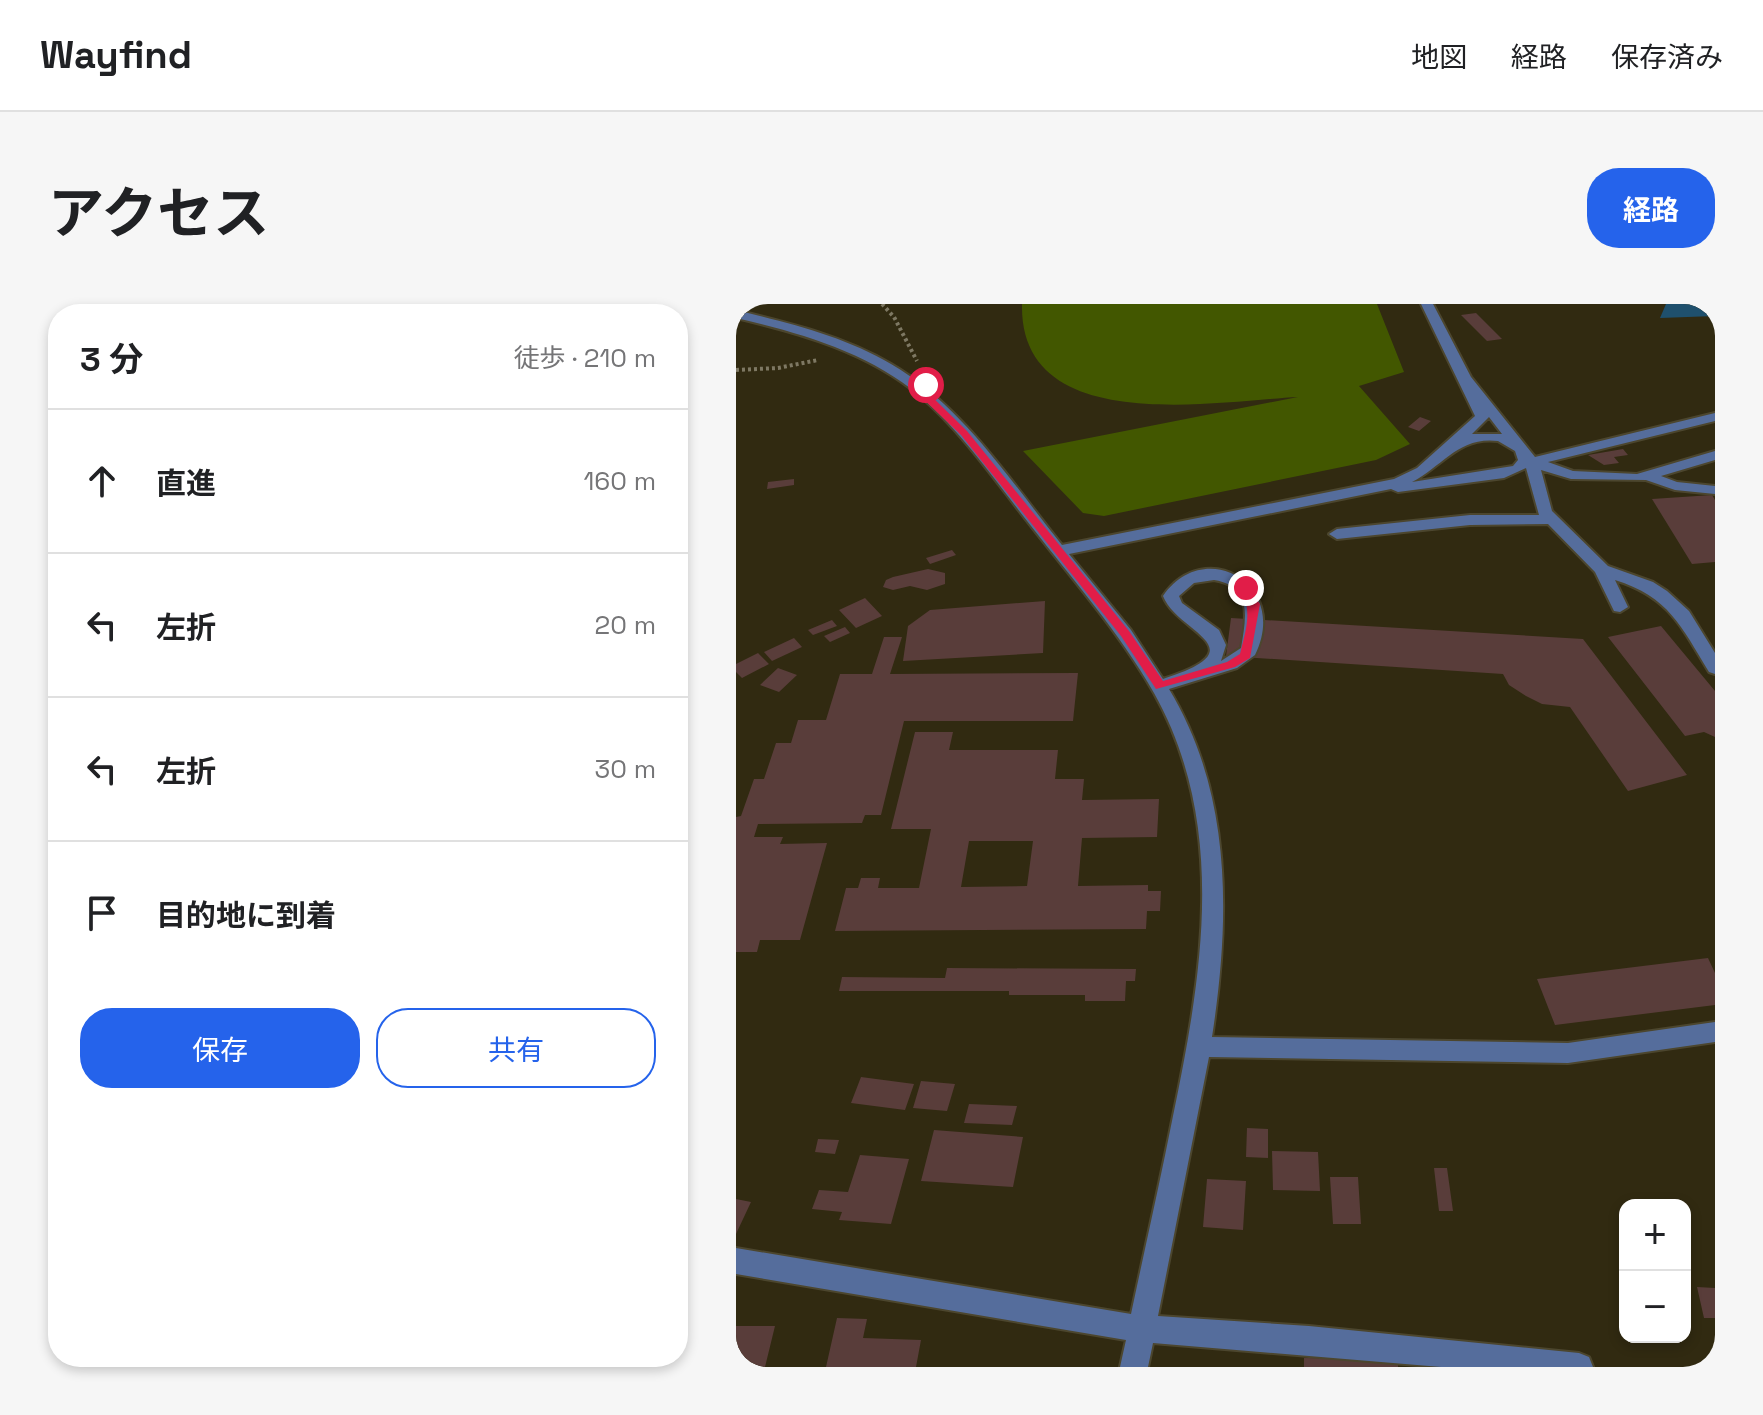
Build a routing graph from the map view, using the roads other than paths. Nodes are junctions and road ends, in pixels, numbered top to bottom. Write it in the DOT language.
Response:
graph roads {
  1 [pos="1427,304"];
  2 [pos="736,314"];
  3 [pos="1465,378"];
  4 [pos="1715,417"];
  5 [pos="1522,448"];
  6 [pos="1443,452"];
  7 [pos="1715,455"];
  8 [pos="1532,462"];
  9 [pos="1426,467"];
  10 [pos="1649,476"];
  11 [pos="1483,477"];
  12 [pos="1715,490"];
  13 [pos="1344,495"];
  14 [pos="1552,519"];
  15 [pos="1337,534"];
  16 [pos="1058,551"];
  17 [pos="1602,570"];
  18 [pos="1620,607"];
  19 [pos="1715,668"];
  20 [pos="1198,674"];
  21 [pos="1160,686"];
  22 [pos="1715,1032"];
  23 [pos="1200,1047"];
  24 [pos="736,1261"];
  25 [pos="1142,1329"];
  26 [pos="1134,1367"];
  27 [pos="1579,1367"];
  1 -- 3 [label="street"];
  2 -- 16 [label="street"];
  3 -- 5 [label="street"];
  3 -- 6 [label="street"];
  4 -- 8 [label="street"];
  5 -- 6 [label="street"];
  5 -- 8 [label="street"];
  5 -- 11 [label="street"];
  6 -- 9 [label="street"];
  7 -- 10 [label="street"];
  8 -- 10 [label="street"];
  8 -- 14 [label="street"];
  9 -- 11 [label="street"];
  9 -- 13 [label="street"];
  10 -- 12 [label="street"];
  11 -- 13 [label="street"];
  13 -- 16 [label="street"];
  14 -- 15 [label="street"];
  14 -- 17 [label="street"];
  16 -- 21 [label="street"];
  17 -- 18 [label="street"];
  17 -- 19 [label="street"];
  20 -- 20 [label="street"];
  20 -- 21 [label="street"];
  21 -- 23 [label="street"];
  22 -- 23 [label="street"];
  23 -- 25 [label="street"];
  24 -- 25 [label="street"];
  25 -- 26 [label="street"];
  25 -- 27 [label="street"];
}
